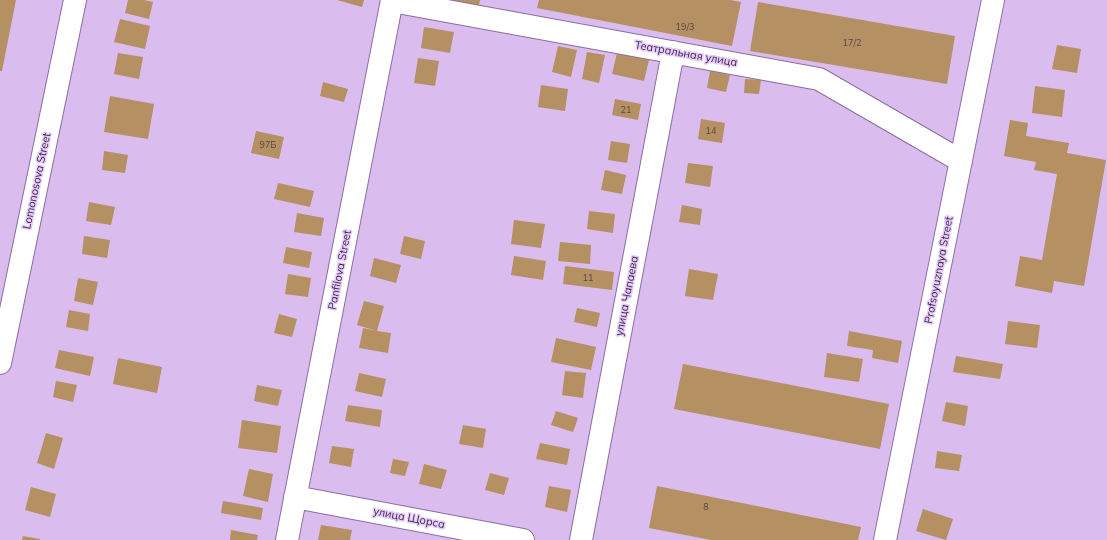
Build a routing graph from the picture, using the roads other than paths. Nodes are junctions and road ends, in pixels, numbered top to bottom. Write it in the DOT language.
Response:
graph roads {
  1 [pos="75,0"];
  2 [pos="993,0"];
  3 [pos="392,1"];
  4 [pos="673,52"];
  5 [pos="960,161"];
  6 [pos="0,363"];
  7 [pos="296,497"];
  8 [pos="287,540"];
  9 [pos="523,540"];
  10 [pos="581,540"];
  11 [pos="885,540"];
  1 -- 6 [label="street, Lomonosova Street"];
  2 -- 5 [label="street, Profsoyuznaya Street"];
  3 -- 4 [label="street, Театральная улица"];
  3 -- 7 [label="street, Panfilova Street"];
  4 -- 5 [label="street, Театральная улица"];
  4 -- 10 [label="street, улица Чапаева"];
  5 -- 11 [label="street, Profsoyuznaya Street"];
  7 -- 8 [label="street, Panfilova Street"];
  7 -- 9 [label="street, улица Щорса"];
}
